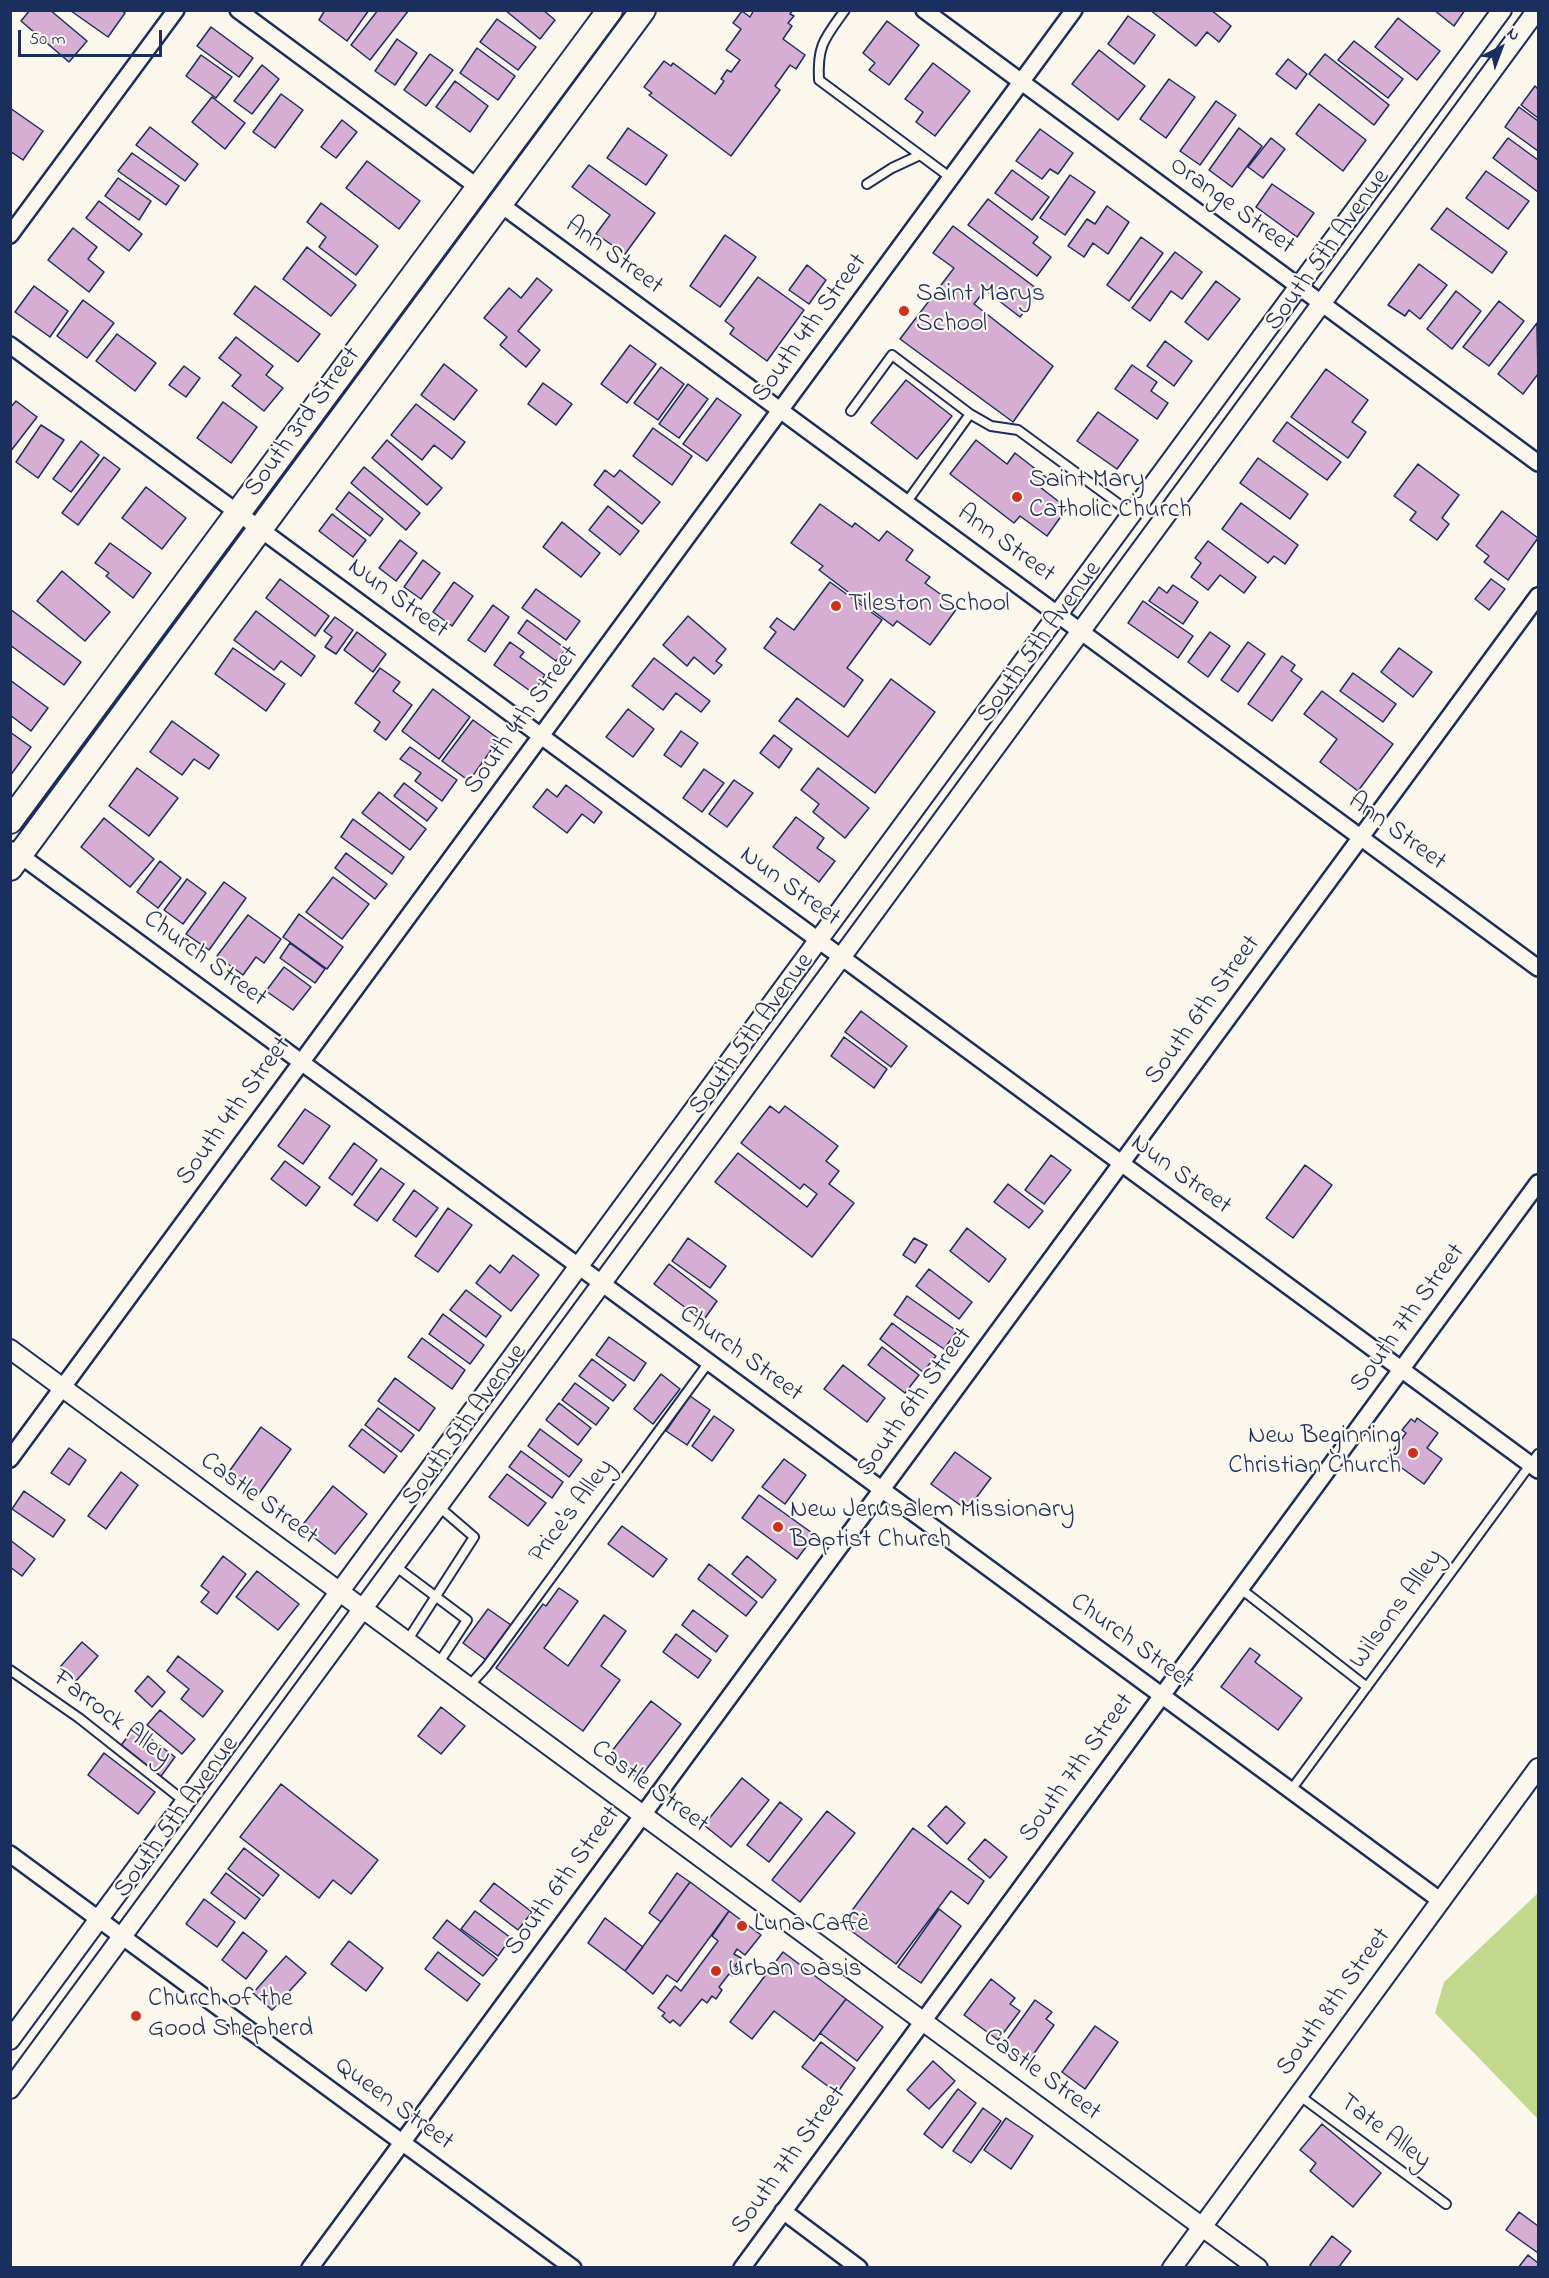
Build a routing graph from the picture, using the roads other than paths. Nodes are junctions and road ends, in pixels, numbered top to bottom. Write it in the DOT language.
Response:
graph roads {
  1 [pos="176,10"];
  2 [pos="238,10"];
  3 [pos="610,10"];
  4 [pos="643,10"];
  5 [pos="845,10"];
  6 [pos="924,10"];
  7 [pos="1074,10"];
  8 [pos="1502,10"];
  9 [pos="1537,10"];
  10 [pos="1022,82"];
  11 [pos="920,155"];
  12 [pos="951,178"];
  13 [pos="867,184"];
  14 [pos="479,188"];
  15 [pos="500,204"];
  16 [pos="10,235"];
  17 [pos="1299,286"];
  18 [pos="1322,303"];
  19 [pos="10,345"];
  20 [pos="781,410"];
  21 [pos="851,411"];
  22 [pos="970,414"];
  23 [pos="1539,463"];
  24 [pos="906,503"];
  25 [pos="239,513"];
  26 [pos="1132,514"];
  27 [pos="261,529"];
  28 [pos="1539,596"];
  29 [pos="1058,614"];
  30 [pos="1081,631"];
  31 [pos="542,736"];
  32 [pos="10,821"];
  33 [pos="1361,837"];
  34 [pos="14,857"];
  35 [pos="819,940"];
  36 [pos="842,957"];
  37 [pos="1539,968"];
  38 [pos="302,1062"];
  39 [pos="1122,1163"];
  40 [pos="1539,1183"];
  41 [pos="579,1266"];
  42 [pos="602,1283"];
  43 [pos="10,1350"];
  44 [pos="710,1362"];
  45 [pos="1402,1369"];
  46 [pos="63,1388"];
  47 [pos="10,1459"];
  48 [pos="1536,1463"];
  49 [pos="882,1489"];
  50 [pos="438,1506"];
  51 [pos="395,1566"];
  52 [pos="1240,1589"];
  53 [pos="340,1592"];
  54 [pos="435,1598"];
  55 [pos="363,1609"];
  56 [pos="407,1641"];
  57 [pos="438,1664"];
  58 [pos="10,1670"];
  59 [pos="469,1687"];
  60 [pos="1367,1687"];
  61 [pos="1162,1695"];
  62 [pos="1539,1768"];
  63 [pos="1291,1790"];
  64 [pos="186,1802"];
  65 [pos="643,1815"];
  66 [pos="10,1854"];
  67 [pos="1441,1901"];
  68 [pos="100,1919"];
  69 [pos="123,1936"];
  70 [pos="923,2021"];
  71 [pos="10,2040"];
  72 [pos="10,2089"];
  73 [pos="1298,2095"];
  74 [pos="402,2142"];
  75 [pos="1446,2204"];
  76 [pos="783,2211"];
  77 [pos="1202,2226"];
  78 [pos="310,2268"];
  79 [pos="573,2268"];
  80 [pos="742,2268"];
  81 [pos="859,2268"];
  82 [pos="1172,2268"];
  83 [pos="1258,2268"];
  1 -- 16 [label="street"];
  2 -- 14 [label="street"];
  3 -- 14 [label="main road, South 3rd Street"];
  4 -- 15 [label="main road, South 3rd Street"];
  5 -- 11 [label="lane"];
  6 -- 10 [label="street, Orange Street"];
  7 -- 10 [label="street, South 4th Street"];
  8 -- 17 [label="street, South 5th Avenue"];
  9 -- 18 [label="street, South 5th Avenue"];
  10 -- 12 [label="street, South 4th Street"];
  10 -- 17 [label="street, Orange Street"];
  11 -- 12 [label="lane"];
  11 -- 13 [label="lane"];
  12 -- 20 [label="street, South 4th Street"];
  14 -- 25 [label="main road, South 3rd Street"];
  15 -- 20 [label="street, Ann Street"];
  15 -- 27 [label="main road, South 3rd Street"];
  17 -- 18 [label="street, Orange Street"];
  17 -- 26 [label="street, South 5th Avenue"];
  18 -- 23 [label="street, Orange Street"];
  18 -- 30 [label="street, South 5th Avenue"];
  19 -- 25 [label="street, Nun Street"];
  20 -- 24 [label="street, Ann Street"];
  20 -- 31 [label="street, South 4th Street"];
  21 -- 22 [label="lane"];
  22 -- 24 [label="lane"];
  22 -- 26 [label="lane"];
  24 -- 29 [label="street, Ann Street"];
  25 -- 27 [label="street, Nun Street"];
  25 -- 32 [label="main road, South 3rd Street"];
  26 -- 29 [label="street, South 5th Avenue"];
  27 -- 31 [label="street, Nun Street"];
  27 -- 34 [label="main road, South 3rd Street"];
  28 -- 33 [label="street, South 6th Street"];
  29 -- 30 [label="street, Ann Street"];
  29 -- 35 [label="street, South 5th Avenue"];
  30 -- 33 [label="street, Ann Street"];
  30 -- 36 [label="street, South 5th Avenue"];
  31 -- 35 [label="street, Nun Street"];
  31 -- 38 [label="street, South 4th Street"];
  33 -- 37 [label="street, Ann Street"];
  33 -- 39 [label="street, South 6th Street"];
  34 -- 38 [label="street, Church Street"];
  35 -- 36 [label="street, Nun Street"];
  35 -- 41 [label="street, South 5th Avenue"];
  36 -- 39 [label="street, Nun Street"];
  36 -- 42 [label="street, South 5th Avenue"];
  38 -- 41 [label="street, Church Street"];
  38 -- 46 [label="street, South 4th Street"];
  39 -- 45 [label="street, Nun Street"];
  39 -- 49 [label="street, South 6th Street"];
  40 -- 45 [label="street, South 7th Street"];
  41 -- 42 [label="street, Church Street"];
  41 -- 53 [label="street, South 5th Avenue"];
  42 -- 44 [label="street, Church Street"];
  42 -- 50 [label="street, South 5th Avenue"];
  43 -- 46 [label="street, Castle Street"];
  44 -- 49 [label="street, Church Street"];
  44 -- 59 [label="lane, Price's Alley"];
  45 -- 48 [label="street, Nun Street"];
  45 -- 52 [label="street, South 7th Street"];
  46 -- 47 [label="street, South 4th Street"];
  46 -- 53 [label="street, Castle Street"];
  48 -- 60 [label="lane, Wilsons Alley"];
  49 -- 61 [label="street, Church Street"];
  49 -- 65 [label="street, South 6th Street"];
  50 -- 51 [label="street, South 5th Avenue"];
  50 -- 54 [label="lane"];
  51 -- 54 [label="lane"];
  51 -- 55 [label="street, South 5th Avenue"];
  52 -- 60 [label="lane"];
  52 -- 61 [label="street, South 7th Street"];
  53 -- 55 [label="street, Castle Street"];
  53 -- 64 [label="street, South 5th Avenue"];
  54 -- 56 [label="lane"];
  54 -- 57 [label="lane"];
  55 -- 56 [label="street, Castle Street"];
  55 -- 69 [label="street, South 5th Avenue"];
  56 -- 57 [label="street, Castle Street"];
  57 -- 59 [label="street, Castle Street"];
  58 -- 64 [label="lane, Farrock Alley"];
  59 -- 65 [label="street, Castle Street"];
  60 -- 63 [label="lane, Wilsons Alley"];
  61 -- 63 [label="street, Church Street"];
  61 -- 70 [label="street, South 7th Street"];
  62 -- 67 [label="street, South 8th Street"];
  63 -- 67 [label="street, Church Street"];
  64 -- 68 [label="street, South 5th Avenue"];
  65 -- 70 [label="street, Castle Street"];
  65 -- 74 [label="street, South 6th Street"];
  66 -- 68 [label="street, Queen Street"];
  67 -- 73 [label="street, South 8th Street"];
  68 -- 69 [label="street, Queen Street"];
  68 -- 71 [label="street, South 5th Avenue"];
  69 -- 72 [label="street, South 5th Avenue"];
  69 -- 74 [label="street, Queen Street"];
  70 -- 76 [label="street, South 7th Street"];
  70 -- 77 [label="street, Castle Street"];
  73 -- 75 [label="lane, Tate Alley"];
  73 -- 77 [label="street, South 8th Street"];
  74 -- 78 [label="street, South 6th Street"];
  74 -- 79 [label="street, Queen Street"];
  76 -- 80 [label="street, South 7th Street"];
  76 -- 81 [label="street"];
  77 -- 82 [label="street, South 8th Street"];
  77 -- 83 [label="street, Castle Street"];
}
